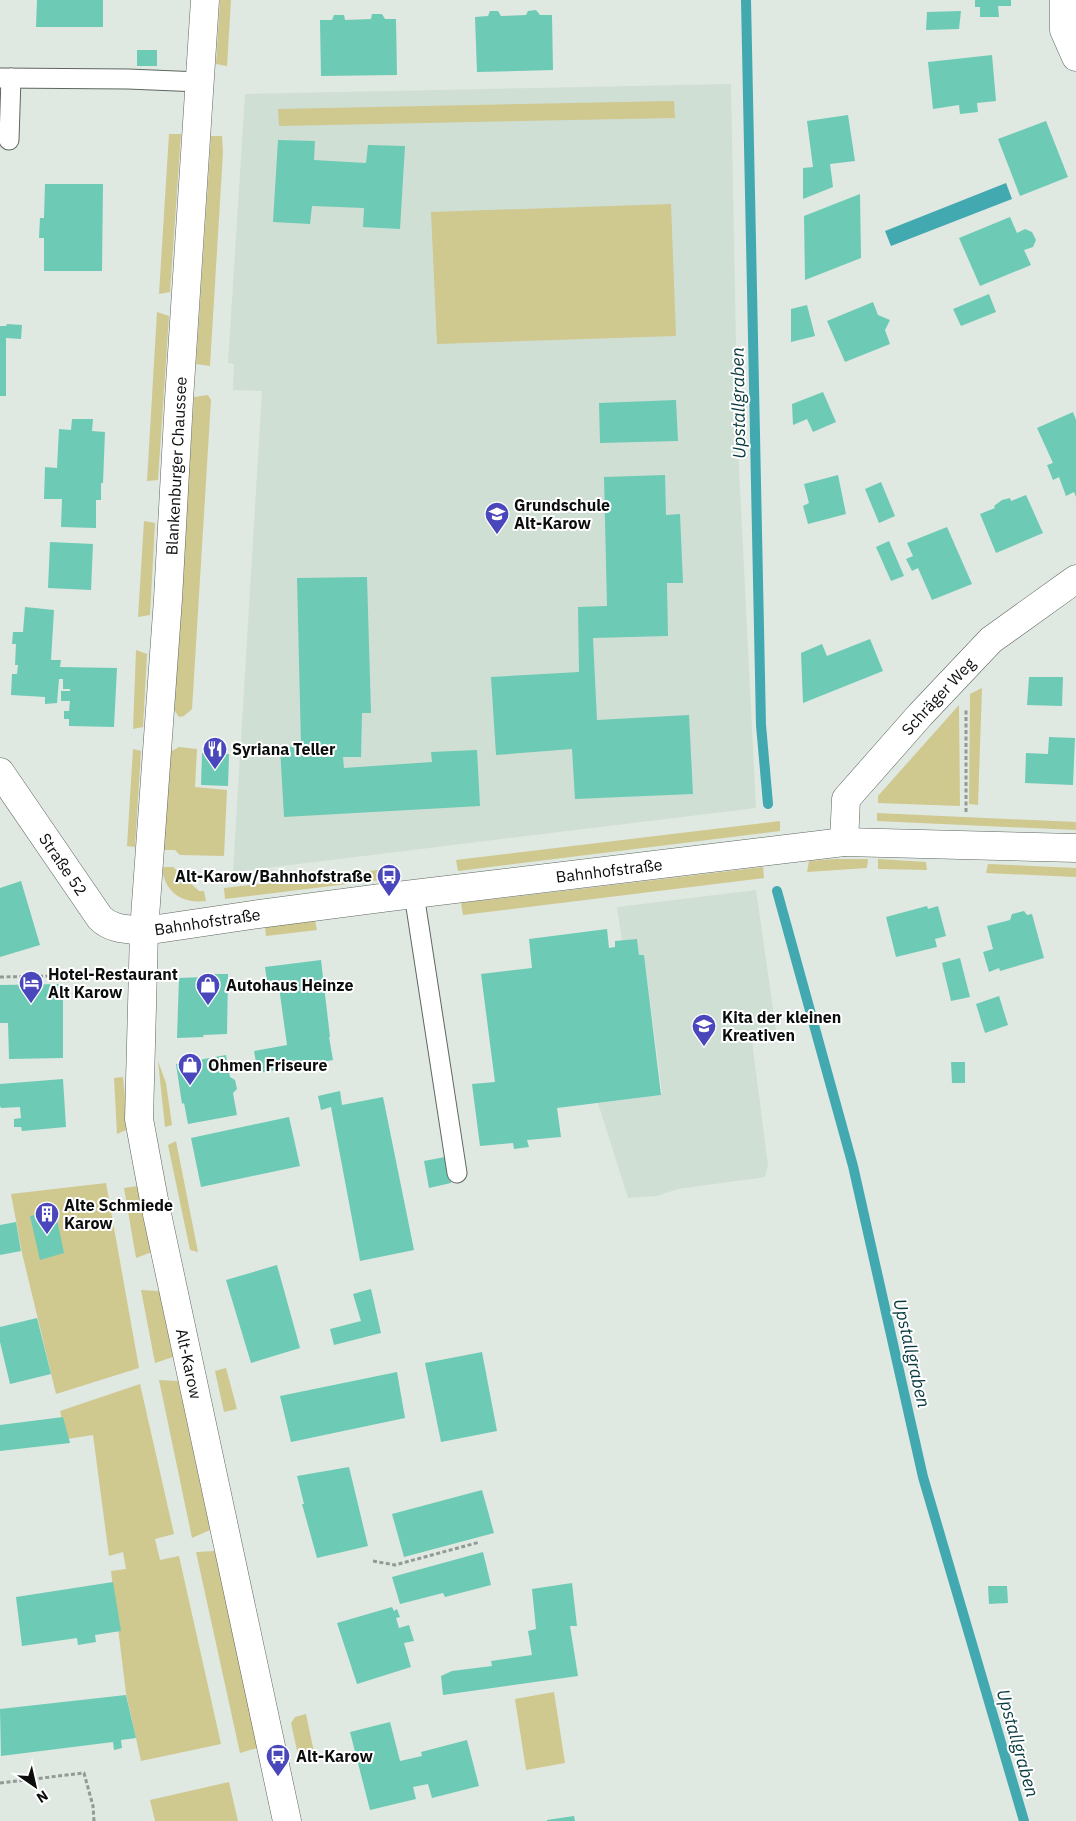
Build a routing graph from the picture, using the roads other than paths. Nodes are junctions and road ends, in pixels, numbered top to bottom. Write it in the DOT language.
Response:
graph roads {
  1 [pos="205,0"];
  2 [pos="1064,0"];
  3 [pos="1076,57"];
  4 [pos="6,78"];
  5 [pos="200,82"];
  6 [pos="9,140"];
  7 [pos="1076,579"];
  8 [pos="0,772"];
  9 [pos="844,842"];
  10 [pos="1076,848"];
  11 [pos="414,894"];
  12 [pos="144,931"];
  13 [pos="457,1173"];
  14 [pos="287,1821"];
  1 -- 5 [label="main road, Blankenburger Chaussee"];
  2 -- 3 [label="main road"];
  4 -- 5 [label="lane"];
  4 -- 6 [label="lane"];
  5 -- 12 [label="main road, Blankenburger Chaussee"];
  7 -- 9 [label="main road, Schräger Weg"];
  8 -- 12 [label="main road, Straße 52"];
  9 -- 10 [label="main road, Bahnhofstraße"];
  9 -- 11 [label="main road, Bahnhofstraße"];
  11 -- 12 [label="main road, Bahnhofstraße"];
  11 -- 13 [label="lane"];
  12 -- 14 [label="main road, Alt-Karow"];
}
